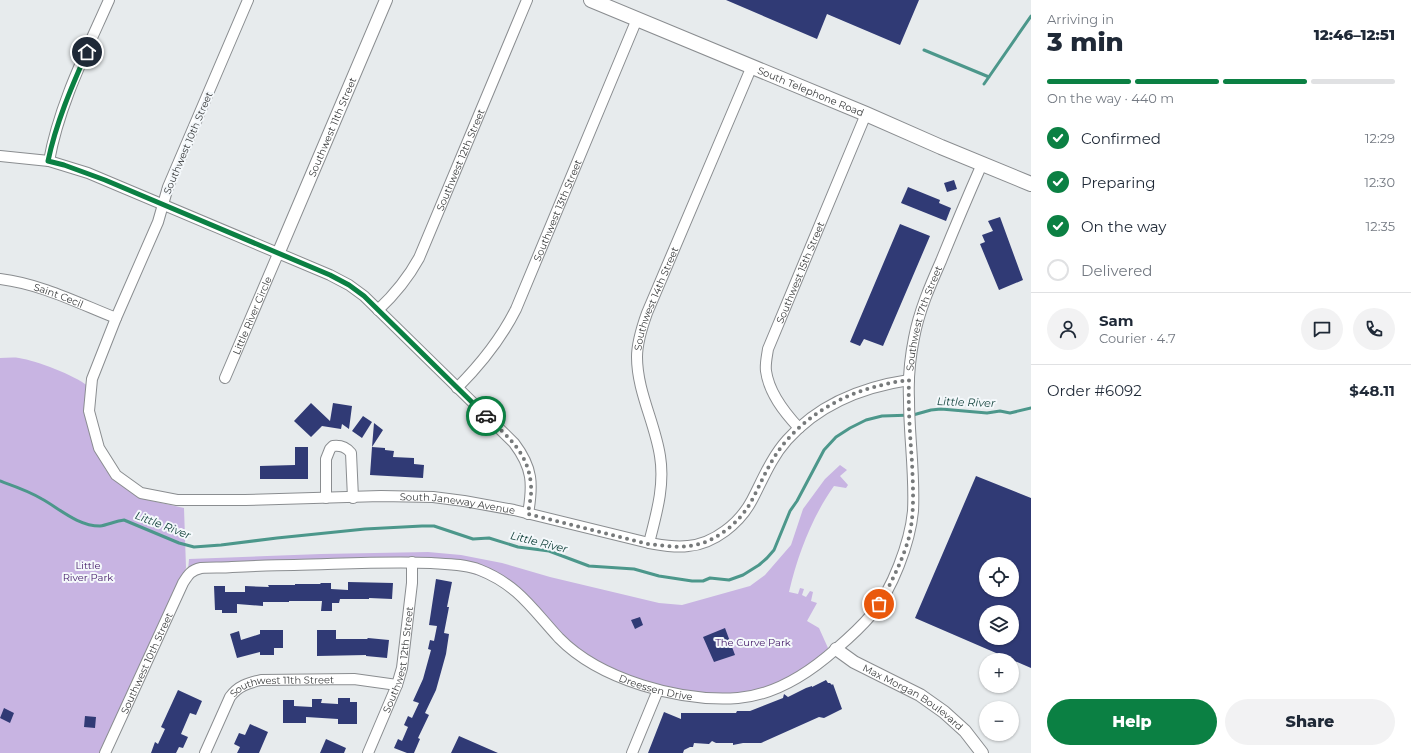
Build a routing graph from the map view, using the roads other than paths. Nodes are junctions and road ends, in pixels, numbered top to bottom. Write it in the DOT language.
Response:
graph roads {
  1 [pos="109,0"];
  2 [pos="248,0"];
  3 [pos="386,0"];
  4 [pos="527,0"];
  5 [pos="591,0"];
  6 [pos="637,19"];
  7 [pos="752,66"];
  8 [pos="866,114"];
  9 [pos="0,156"];
  10 [pos="48,161"];
  11 [pos="982,164"];
  12 [pos="1031,184"];
  13 [pos="162,205"];
  14 [pos="278,254"];
  15 [pos="0,279"];
  16 [pos="378,310"];
  17 [pos="116,318"];
  18 [pos="102,353"];
  19 [pos="225,378"];
  20 [pos="909,380"];
  21 [pos="457,388"];
  22 [pos="799,428"];
  23 [pos="326,498"];
  24 [pos="353,498"];
  25 [pos="528,514"];
  26 [pos="648,544"];
  27 [pos="412,562"];
  28 [pos="836,649"];
  29 [pos="397,685"];
  30 [pos="658,690"];
  31 [pos="105,753"];
  32 [pos="205,753"];
  33 [pos="368,753"];
  34 [pos="632,753"];
  35 [pos="982,753"];
  1 -- 10 [label="street"];
  2 -- 13 [label="street, Southwest 10th Street"];
  3 -- 14 [label="street, Southwest 11th Street"];
  4 -- 16 [label="street, Southwest 12th Street"];
  5 -- 6 [label="main road, South Telephone Road"];
  6 -- 7 [label="main road, South Telephone Road"];
  6 -- 21 [label="street, Southwest 13th Street"];
  7 -- 8 [label="main road, South Telephone Road"];
  7 -- 26 [label="street, Southwest 14th Street"];
  8 -- 11 [label="main road, South Telephone Road"];
  8 -- 22 [label="street, Southwest 15th Street"];
  9 -- 10 [label="street"];
  10 -- 13 [label="street"];
  11 -- 12 [label="main road, South Telephone Road"];
  11 -- 20 [label="street, Southwest 17th Street"];
  13 -- 14 [label="street"];
  13 -- 17 [label="street, Southwest 10th Street"];
  14 -- 16 [label="street"];
  14 -- 19 [label="street, Little River Circle"];
  15 -- 17 [label="street, Saint Cecil"];
  16 -- 21 [label="street"];
  17 -- 18 [label="street, Southwest 10th Street"];
  18 -- 23 [label="street, South Janeway Avenue"];
  20 -- 22 [label="street, South Janeway Avenue"];
  20 -- 28 [label="street, Southwest 17th Street"];
  21 -- 25 [label="street"];
  22 -- 26 [label="street, South Janeway Avenue"];
  23 -- 24 [label="street, South Janeway Avenue"];
  23 -- 24 [label="street"];
  24 -- 25 [label="street, South Janeway Avenue"];
  25 -- 26 [label="street, South Janeway Avenue"];
  27 -- 29 [label="street, Southwest 12th Street"];
  27 -- 30 [label="street, Dreessen Drive"];
  27 -- 31 [label="street, Southwest 10th Street"];
  28 -- 30 [label="street, Dreessen Drive"];
  28 -- 35 [label="street, Max Morgan Boulevard"];
  29 -- 32 [label="street, Southwest 11th Street"];
  29 -- 33 [label="street, Southwest 12th Street"];
  30 -- 34 [label="street"];
}
